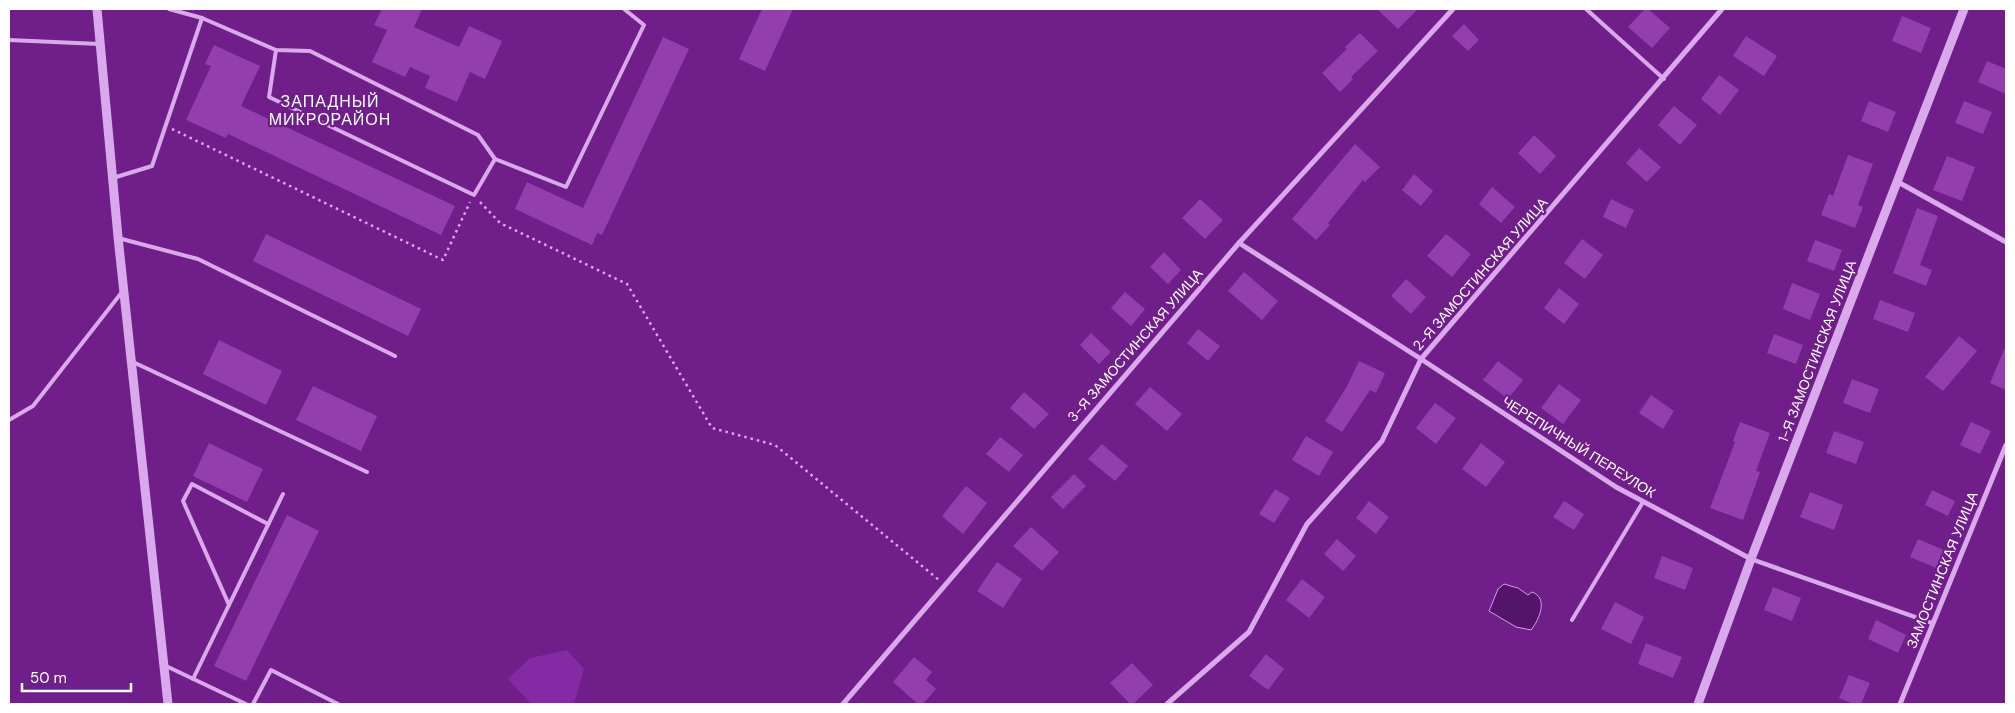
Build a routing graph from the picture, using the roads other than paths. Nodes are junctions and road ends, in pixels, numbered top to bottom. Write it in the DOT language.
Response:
graph roads {
  1 [pos="97,9"];
  2 [pos="169,9"];
  3 [pos="624,9"];
  4 [pos="1453,9"];
  5 [pos="1586,9"];
  6 [pos="1722,9"];
  7 [pos="1964,9"];
  8 [pos="202,18"];
  9 [pos="9,40"];
  10 [pos="99,44"];
  11 [pos="276,50"];
  12 [pos="1664,79"];
  13 [pos="495,159"];
  14 [pos="112,179"];
  15 [pos="1898,182"];
  16 [pos="118,237"];
  17 [pos="2006,242"];
  18 [pos="1239,244"];
  19 [pos="123,290"];
  20 [pos="396,356"];
  21 [pos="1421,359"];
  22 [pos="131,361"];
  23 [pos="9,420"];
  24 [pos="2006,445"];
  25 [pos="368,472"];
  26 [pos="283,494"];
  27 [pos="1643,502"];
  28 [pos="268,524"];
  29 [pos="1751,559"];
  30 [pos="229,605"];
  31 [pos="1572,620"];
  32 [pos="1932,623"];
  33 [pos="164,665"];
  34 [pos="193,679"];
  35 [pos="168,704"];
  36 [pos="246,704"];
  37 [pos="253,704"];
  38 [pos="338,704"];
  39 [pos="843,704"];
  40 [pos="1167,704"];
  41 [pos="1698,704"];
  42 [pos="1900,704"];
  1 -- 10 [label="street"];
  2 -- 8 [label="lane"];
  3 -- 13 [label="lane"];
  4 -- 18 [label="street, 3-Я ЗАМОСТИНСКАЯ УЛИЦА"];
  5 -- 12 [label="lane"];
  6 -- 12 [label="street, 2-Я ЗАМОСТИНСКАЯ УЛИЦА"];
  7 -- 15 [label="street, 1-Я ЗАМОСТИНСКАЯ УЛИЦА"];
  8 -- 11 [label="lane"];
  8 -- 14 [label="lane"];
  9 -- 10 [label="lane"];
  10 -- 14 [label="street"];
  11 -- 13 [label="lane"];
  11 -- 13 [label="lane"];
  12 -- 21 [label="street, 2-Я ЗАМОСТИНСКАЯ УЛИЦА"];
  14 -- 16 [label="street"];
  15 -- 17 [label="street"];
  15 -- 29 [label="street, 1-Я ЗАМОСТИНСКАЯ УЛИЦА"];
  16 -- 19 [label="street"];
  16 -- 20 [label="lane"];
  18 -- 21 [label="street, ЧЕРЕПИЧНЫЙ ПЕРЕУЛОК"];
  18 -- 39 [label="street, 3-Я ЗАМОСТИНСКАЯ УЛИЦА"];
  19 -- 22 [label="street"];
  19 -- 23 [label="lane"];
  21 -- 27 [label="street, ЧЕРЕПИЧНЫЙ ПЕРЕУЛОК"];
  21 -- 40 [label="street, 2-Я ЗАМОСТИНСКАЯ УЛИЦА"];
  22 -- 25 [label="lane"];
  22 -- 33 [label="street"];
  24 -- 32 [label="street, ЗАМОСТИНСКАЯ УЛИЦА"];
  26 -- 28 [label="lane"];
  27 -- 29 [label="street, ЧЕРЕПИЧНЫЙ ПЕРЕУЛОК"];
  27 -- 31 [label="lane"];
  28 -- 30 [label="lane"];
  28 -- 30 [label="lane"];
  29 -- 32 [label="street, ЧЕРЕПИЧНЫЙ ПЕРЕУЛОК"];
  29 -- 41 [label="street, 1-Я ЗАМОСТИНСКАЯ УЛИЦА"];
  30 -- 34 [label="lane"];
  32 -- 42 [label="street, ЗАМОСТИНСКАЯ УЛИЦА"];
  33 -- 34 [label="lane"];
  33 -- 35 [label="street"];
  34 -- 36 [label="lane"];
  37 -- 38 [label="lane"];
}
